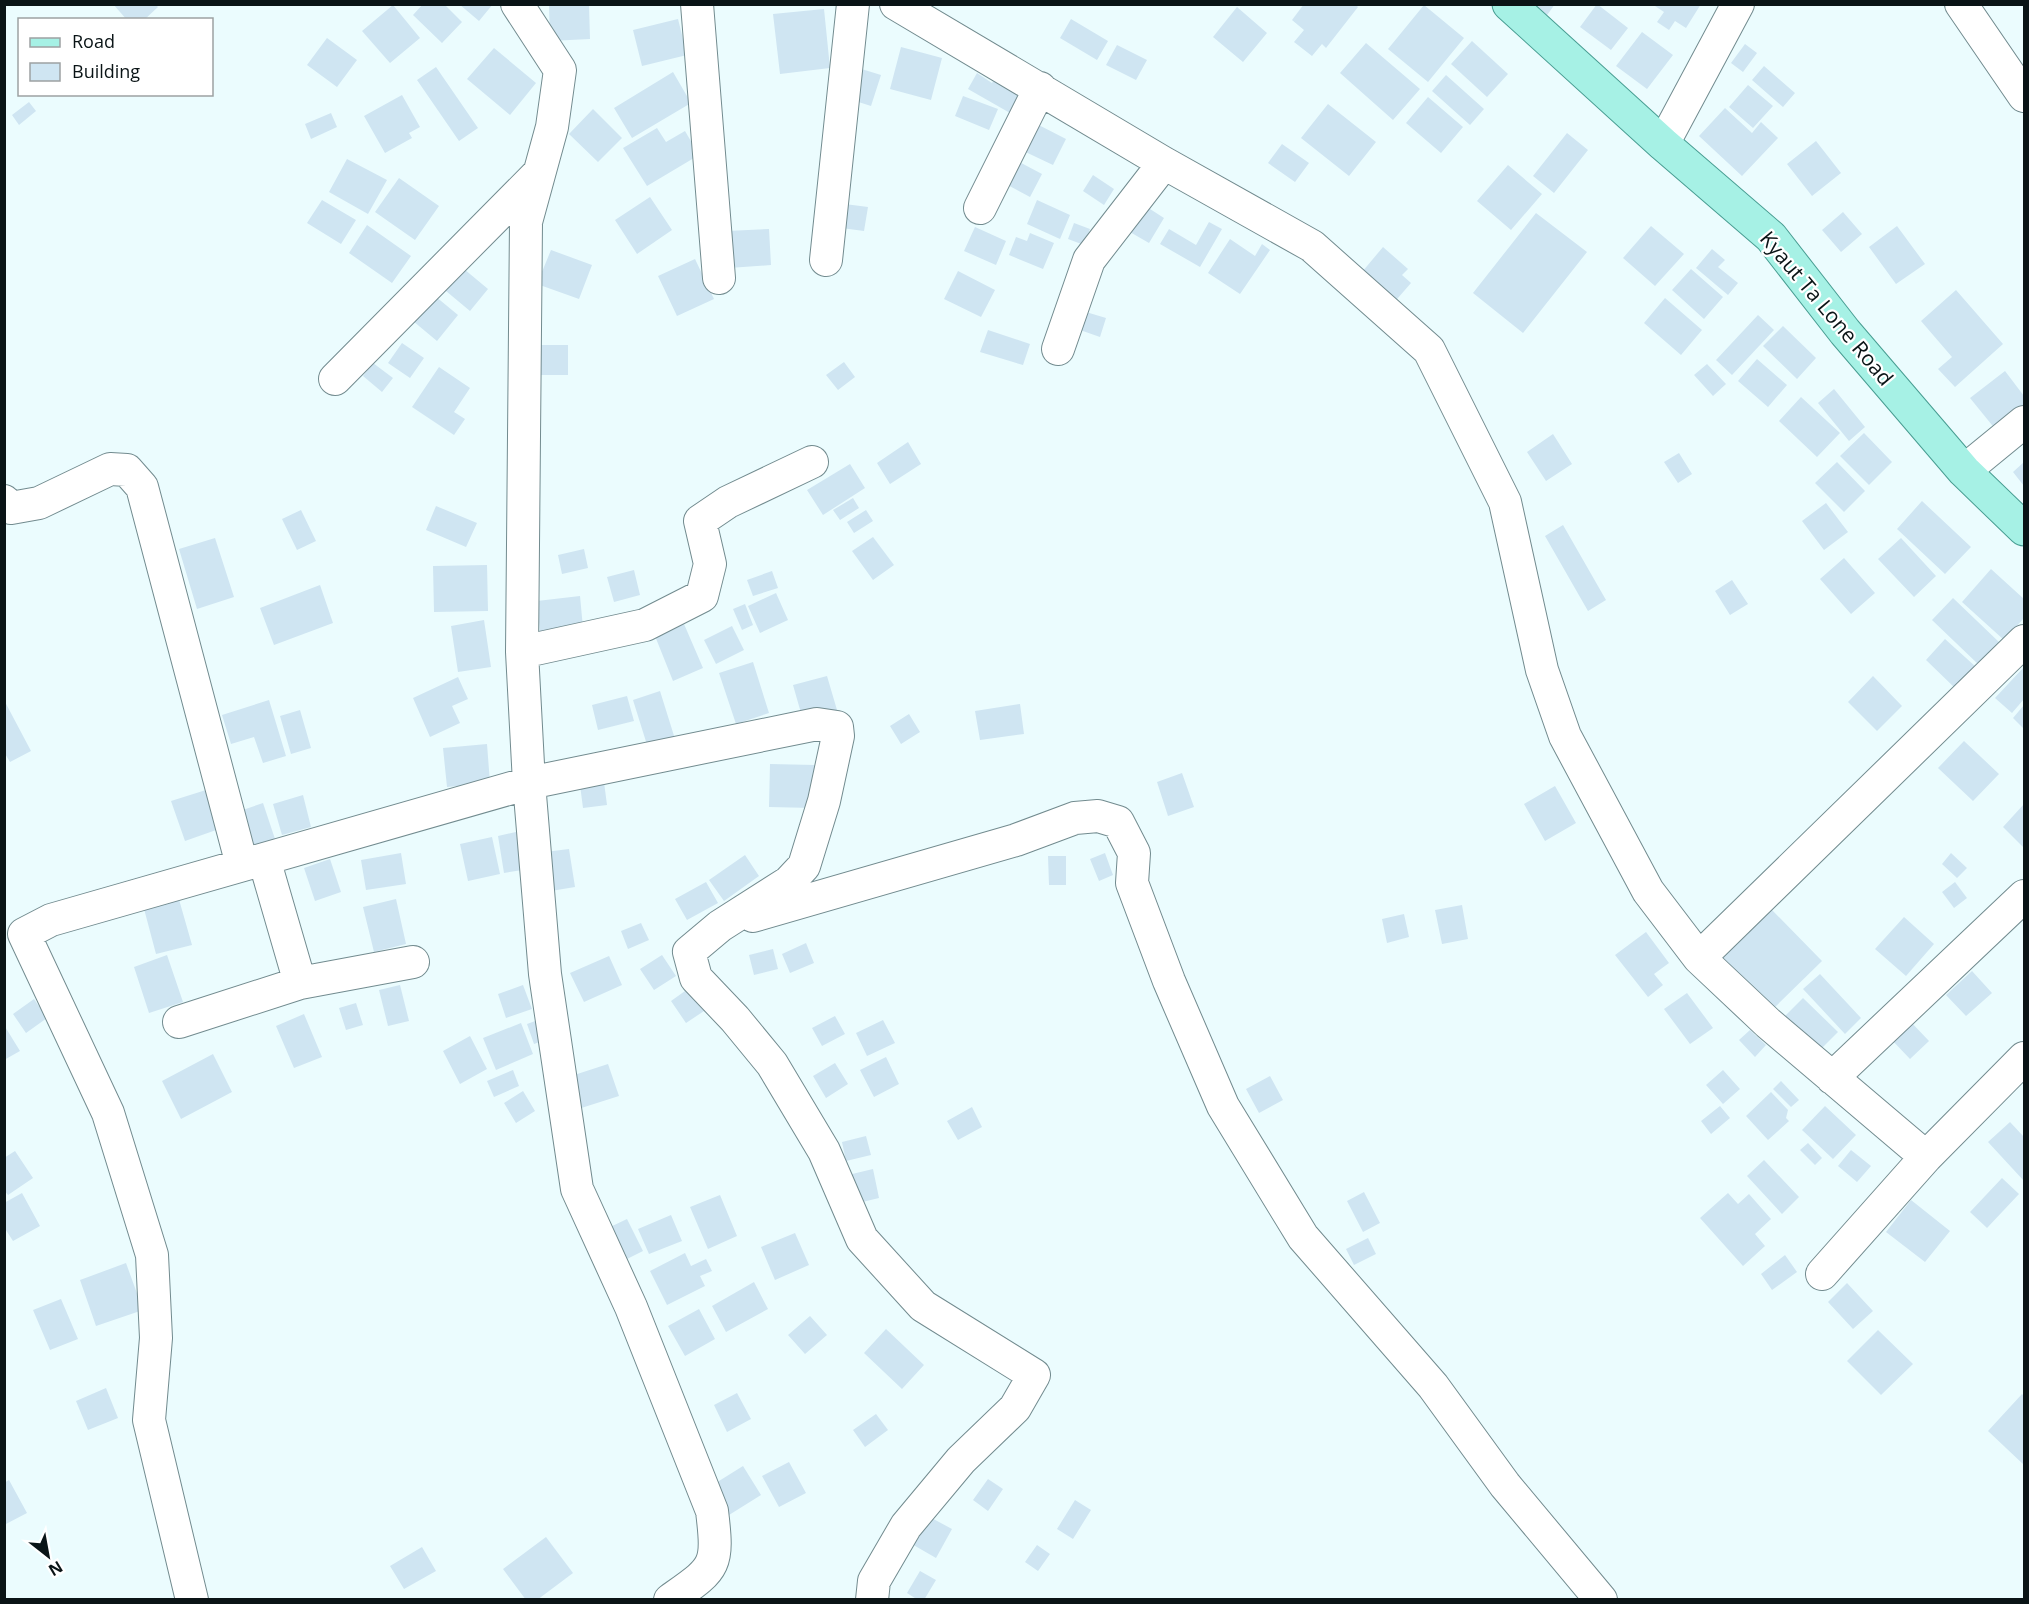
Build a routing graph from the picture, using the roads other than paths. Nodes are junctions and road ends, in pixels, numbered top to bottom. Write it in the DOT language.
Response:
graph roads {
  1 [pos="517,4"];
  2 [pos="698,4"];
  3 [pos="853,4"];
  4 [pos="896,4"];
  5 [pos="1509,4"];
  6 [pos="1738,4"];
  7 [pos="1961,4"];
  8 [pos="1040,88"];
  9 [pos="2025,96"];
  10 [pos="1663,144"];
  11 [pos="1164,163"];
  12 [pos="539,172"];
  13 [pos="980,208"];
  14 [pos="826,260"];
  15 [pos="719,278"];
  16 [pos="1058,349"];
  17 [pos="335,379"];
  18 [pos="2025,422"];
  19 [pos="812,462"];
  20 [pos="1964,471"];
  21 [pos="4,501"];
  22 [pos="2025,529"];
  23 [pos="2025,641"];
  24 [pos="522,652"];
  25 [pos="529,783"];
  26 [pos="253,862"];
  27 [pos="2025,896"];
  28 [pos="720,926"];
  29 [pos="14,939"];
  30 [pos="1699,958"];
  31 [pos="413,962"];
  32 [pos="300,983"];
  33 [pos="179,1022"];
  34 [pos="2025,1058"];
  35 [pos="1832,1078"];
  36 [pos="1926,1157"];
  37 [pos="1822,1274"];
  38 [pos="192,1599"];
  39 [pos="670,1599"];
  40 [pos="872,1599"];
  41 [pos="1602,1599"];
  1 -- 12 [label="street"];
  2 -- 15 [label="street"];
  3 -- 14 [label="street"];
  4 -- 8 [label="street"];
  5 -- 10 [label="main road, Kyaut Ta Lone Road"];
  6 -- 10 [label="street"];
  7 -- 9 [label="street"];
  8 -- 11 [label="street"];
  8 -- 13 [label="street"];
  10 -- 20 [label="main road, Kyaut Ta Lone Road"];
  11 -- 16 [label="street"];
  11 -- 30 [label="street"];
  12 -- 17 [label="street"];
  12 -- 24 [label="street"];
  18 -- 20 [label="street"];
  19 -- 24 [label="street"];
  20 -- 22 [label="main road, Kyaut Ta Lone Road"];
  21 -- 26 [label="street"];
  23 -- 30 [label="street"];
  24 -- 25 [label="street"];
  25 -- 26 [label="street"];
  25 -- 28 [label="street"];
  25 -- 39 [label="street"];
  26 -- 29 [label="street"];
  26 -- 32 [label="street"];
  27 -- 35 [label="street"];
  28 -- 40 [label="street"];
  28 -- 41 [label="street"];
  29 -- 38 [label="street"];
  30 -- 35 [label="street"];
  31 -- 32 [label="street"];
  32 -- 33 [label="street"];
  34 -- 36 [label="street"];
  35 -- 36 [label="street"];
  36 -- 37 [label="street"];
}
